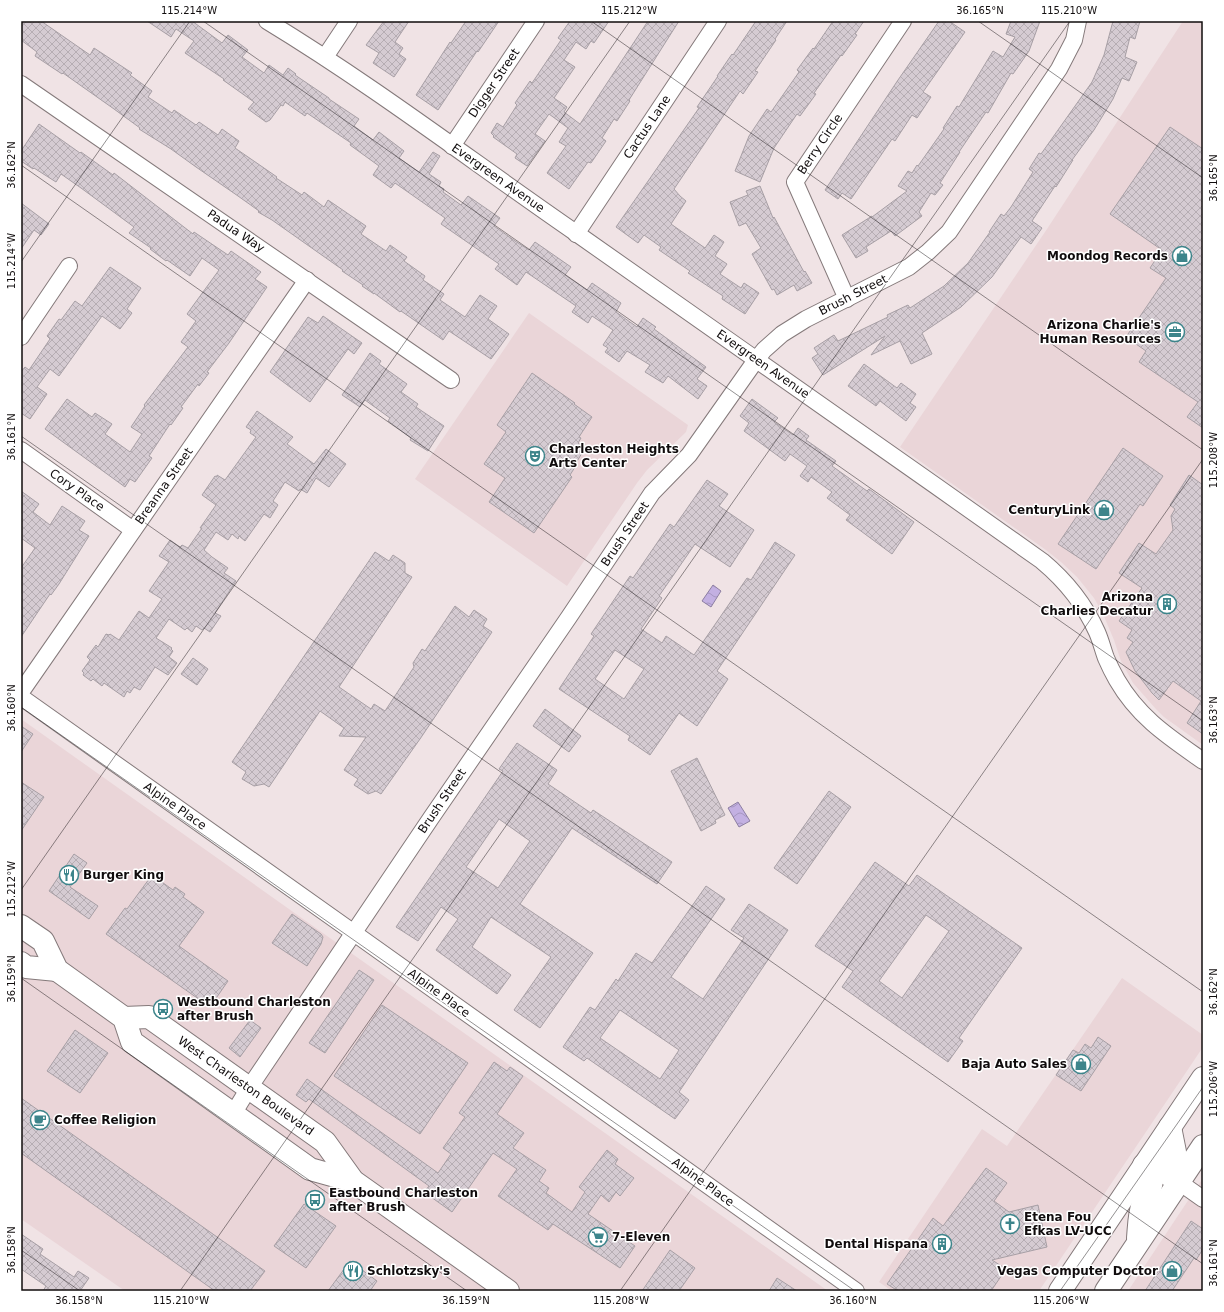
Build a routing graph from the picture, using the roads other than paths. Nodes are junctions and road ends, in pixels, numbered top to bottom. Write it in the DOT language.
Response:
graph roads {
  1 [pos="267,21"];
  2 [pos="349,21"];
  3 [pos="536,21"];
  4 [pos="718,21"];
  5 [pos="903,21"];
  6 [pos="1078,21"];
  7 [pos="325,57"];
  8 [pos="21,84"];
  9 [pos="452,146"];
  10 [pos="576,234"];
  11 [pos="69,266"];
  12 [pos="307,280"];
  13 [pos="847,298"];
  14 [pos="21,337"];
  15 [pos="756,360"];
  16 [pos="451,380"];
  17 [pos="21,450"];
  18 [pos="133,530"];
  19 [pos="21,692"];
  20 [pos="21,697"];
  21 [pos="1203,761"];
  22 [pos="21,926"];
  23 [pos="354,933"];
  24 [pos="21,963"];
  25 [pos="57,970"];
  26 [pos="124,1018"];
  27 [pos="1203,1078"];
  28 [pos="249,1088"];
  29 [pos="234,1114"];
  30 [pos="1170,1127"];
  31 [pos="1203,1146"];
  32 [pos="1144,1166"];
  33 [pos="353,1181"];
  34 [pos="1179,1182"];
  35 [pos="1203,1199"];
  36 [pos="1136,1245"];
  37 [pos="508,1291"];
  38 [pos="856,1291"];
  39 [pos="1060,1291"];
  40 [pos="1106,1291"];
  1 -- 7 [label="street, Evergreen Avenue"];
  2 -- 7 [label="street"];
  3 -- 9 [label="street, Digger Street"];
  4 -- 10 [label="street, Cactus Lane"];
  5 -- 13 [label="street, Berry Circle"];
  6 -- 13 [label="street, Brush Street"];
  7 -- 9 [label="street, Evergreen Avenue"];
  8 -- 12 [label="street, Padua Way"];
  9 -- 10 [label="street, Evergreen Avenue"];
  10 -- 15 [label="street, Evergreen Avenue"];
  11 -- 14 [label="street"];
  12 -- 16 [label="street, Padua Way"];
  12 -- 18 [label="street, Breanna Street"];
  13 -- 15 [label="street, Brush Street"];
  15 -- 21 [label="street, Evergreen Avenue"];
  15 -- 23 [label="street, Brush Street"];
  17 -- 18 [label="street, Cory Place"];
  18 -- 19 [label="street, Breanna Street"];
  20 -- 23 [label="street, Alpine Place"];
  22 -- 25 [label="main road"];
  23 -- 28 [label="street, Brush Street"];
  23 -- 38 [label="street, Alpine Place"];
  24 -- 25 [label="main road"];
  25 -- 26 [label="main road"];
  26 -- 28 [label="main road, West Charleston Boulevard"];
  26 -- 29 [label="main road, West Charleston Boulevard"];
  27 -- 30 [label="main road"];
  28 -- 29 [label="street, Brush Street"];
  28 -- 33 [label="main road, West Charleston Boulevard"];
  29 -- 33 [label="main road, West Charleston Boulevard"];
  30 -- 32 [label="main road"];
  30 -- 34 [label="main road"];
  31 -- 34 [label="main road"];
  32 -- 36 [label="main road"];
  32 -- 39 [label="main road"];
  33 -- 37 [label="main road, West Charleston Boulevard"];
  34 -- 35 [label="street"];
  34 -- 36 [label="main road"];
  36 -- 40 [label="main road"];
}
